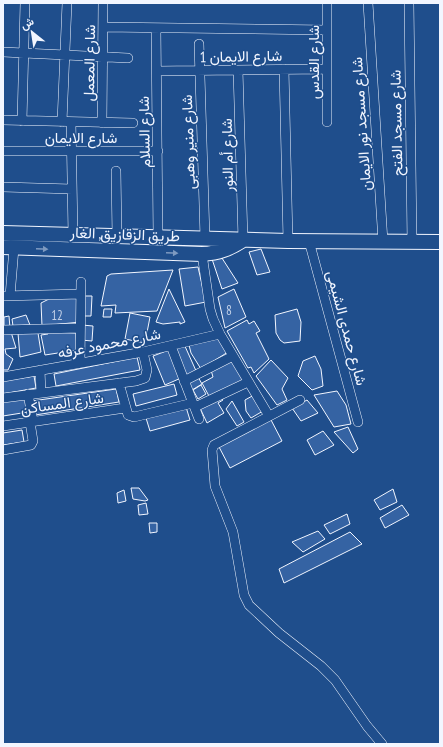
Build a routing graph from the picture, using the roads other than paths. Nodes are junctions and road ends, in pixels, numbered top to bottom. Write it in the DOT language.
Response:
graph roads {
  1 [pos="26,3"];
  2 [pos="68,3"];
  3 [pos="103,3"];
  4 [pos="327,3"];
  5 [pos="368,3"];
  6 [pos="409,3"];
  7 [pos="103,27"];
  8 [pos="156,28"];
  9 [pos="327,30"];
  10 [pos="199,44"];
  11 [pos="3,52"];
  12 [pos="24,53"];
  13 [pos="66,55"];
  14 [pos="103,57"];
  15 [pos="128,58"];
  16 [pos="284,69"];
  17 [pos="326,69"];
  18 [pos="200,70"];
  19 [pos="238,70"];
  20 [pos="157,71"];
  21 [pos="3,120"];
  22 [pos="22,121"];
  23 [pos="67,122"];
  24 [pos="327,122"];
  25 [pos="102,123"];
  26 [pos="133,123"];
  27 [pos="3,151"];
  28 [pos="71,151"];
  29 [pos="158,151"];
  30 [pos="116,171"];
  31 [pos="3,187"];
  32 [pos="72,189"];
  33 [pos="3,233"];
  34 [pos="73,235"];
  35 [pos="117,236"];
  36 [pos="158,237"];
  37 [pos="205,238"];
  38 [pos="243,240"];
  39 [pos="288,241"];
  40 [pos="309,242"];
  41 [pos="383,242"];
  42 [pos="440,242"];
  43 [pos="412,243"];
  44 [pos="8,247"];
  45 [pos="202,254"];
  46 [pos="81,282"];
  47 [pos="81,294"];
  48 [pos="7,296"];
  49 [pos="80,328"];
  50 [pos="3,330"];
  51 [pos="220,334"];
  52 [pos="171,346"];
  53 [pos="143,352"];
  54 [pos="233,356"];
  55 [pos="80,363"];
  56 [pos="40,370"];
  57 [pos="3,377"];
  58 [pos="184,381"];
  59 [pos="248,382"];
  60 [pos="119,383"];
  61 [pos="41,393"];
  62 [pos="28,394"];
  63 [pos="3,398"];
  64 [pos="300,400"];
  65 [pos="194,405"];
  66 [pos="125,408"];
  67 [pos="269,416"];
  68 [pos="199,419"];
  69 [pos="31,422"];
  70 [pos="358,422"];
  71 [pos="3,426"];
  72 [pos="3,450"];
  73 [pos="382,744"];
  1 -- 12 [label="street"];
  2 -- 13 [label="street"];
  3 -- 7 [label="street, شارع المعمل"];
  4 -- 9 [label="street, شارع القدس"];
  5 -- 41 [label="street, شارع مسجد نور الايمان"];
  6 -- 43 [label="street, شارع مسجد الفتح"];
  7 -- 8 [label="street"];
  7 -- 14 [label="street, شارع المعمل"];
  8 -- 9 [label="street"];
  8 -- 20 [label="street, شارع السلام"];
  9 -- 17 [label="street, شارع القدس"];
  10 -- 18 [label="street, شارع منير وهبى"];
  11 -- 12 [label="street"];
  12 -- 13 [label="street"];
  12 -- 22 [label="street"];
  13 -- 14 [label="street"];
  13 -- 23 [label="street"];
  14 -- 15 [label="street"];
  14 -- 25 [label="street, شارع المعمل"];
  16 -- 17 [label="street, شارع الايمان 1"];
  16 -- 19 [label="street, شارع الايمان 1"];
  16 -- 39 [label="street"];
  17 -- 24 [label="street, شارع القدس"];
  18 -- 19 [label="street, شارع الايمان 1"];
  18 -- 20 [label="street, شارع الايمان 1"];
  18 -- 37 [label="street, شارع منير وهبى"];
  19 -- 38 [label="street, شارع أم النور"];
  20 -- 29 [label="street, شارع السلام"];
  21 -- 22 [label="street"];
  22 -- 23 [label="street"];
  23 -- 25 [label="street"];
  23 -- 28 [label="street"];
  25 -- 26 [label="street"];
  27 -- 28 [label="street, شارع الايمان"];
  28 -- 29 [label="street, شارع الايمان"];
  28 -- 32 [label="street"];
  29 -- 36 [label="street, شارع السلام"];
  30 -- 35 [label="street"];
  31 -- 32 [label="street"];
  32 -- 34 [label="street"];
  33 -- 34 [label="main road, طريق الزقازيق, الغار"];
  34 -- 35 [label="main road, طريق الزقازيق, الغار"];
  35 -- 36 [label="main road, طريق الزقازيق, الغار"];
  36 -- 37 [label="main road, طريق الزقازيق, الغار"];
  37 -- 38 [label="main road, طريق الزقازيق, الغار"];
  38 -- 39 [label="main road, طريق الزقازيق, الغار"];
  38 -- 45 [label="main road, طريق الزقازيق, الغار"];
  39 -- 40 [label="main road, طريق الزقازيق, الغار"];
  40 -- 41 [label="main road, طريق الزقازيق, الغار"];
  40 -- 70 [label="street, شارع حمدى الشيمى"];
  41 -- 43 [label="main road, طريق الزقازيق, الغار"];
  42 -- 43 [label="main road, طريق الزقازيق, الغار"];
  44 -- 45 [label="main road, طريق الزقازيق, الغار, one-way"];
  44 -- 48 [label="street"];
  45 -- 51 [label="street"];
  46 -- 47 [label="street"];
  47 -- 48 [label="street"];
  47 -- 49 [label="street"];
  49 -- 50 [label="street"];
  49 -- 55 [label="street"];
  51 -- 52 [label="street, شارع محمود عرفه"];
  51 -- 54 [label="street"];
  52 -- 53 [label="street, شارع محمود عرفه"];
  52 -- 58 [label="street"];
  53 -- 55 [label="street, شارع محمود عرفه"];
  53 -- 60 [label="street"];
  54 -- 58 [label="street"];
  54 -- 59 [label="street"];
  55 -- 56 [label="street, شارع محمود عرفه"];
  56 -- 57 [label="street, شارع محمود عرفه"];
  56 -- 61 [label="street"];
  58 -- 65 [label="street"];
  59 -- 65 [label="street"];
  59 -- 67 [label="street"];
  60 -- 61 [label="street"];
  60 -- 66 [label="street"];
  61 -- 62 [label="street"];
  62 -- 63 [label="street"];
  62 -- 69 [label="street"];
  64 -- 67 [label="street"];
  65 -- 66 [label="street"];
  65 -- 68 [label="street"];
  66 -- 69 [label="street, شارع المساكن"];
  67 -- 73 [label="street"];
  69 -- 71 [label="street, شارع المساكن"];
  69 -- 72 [label="street"];
}
